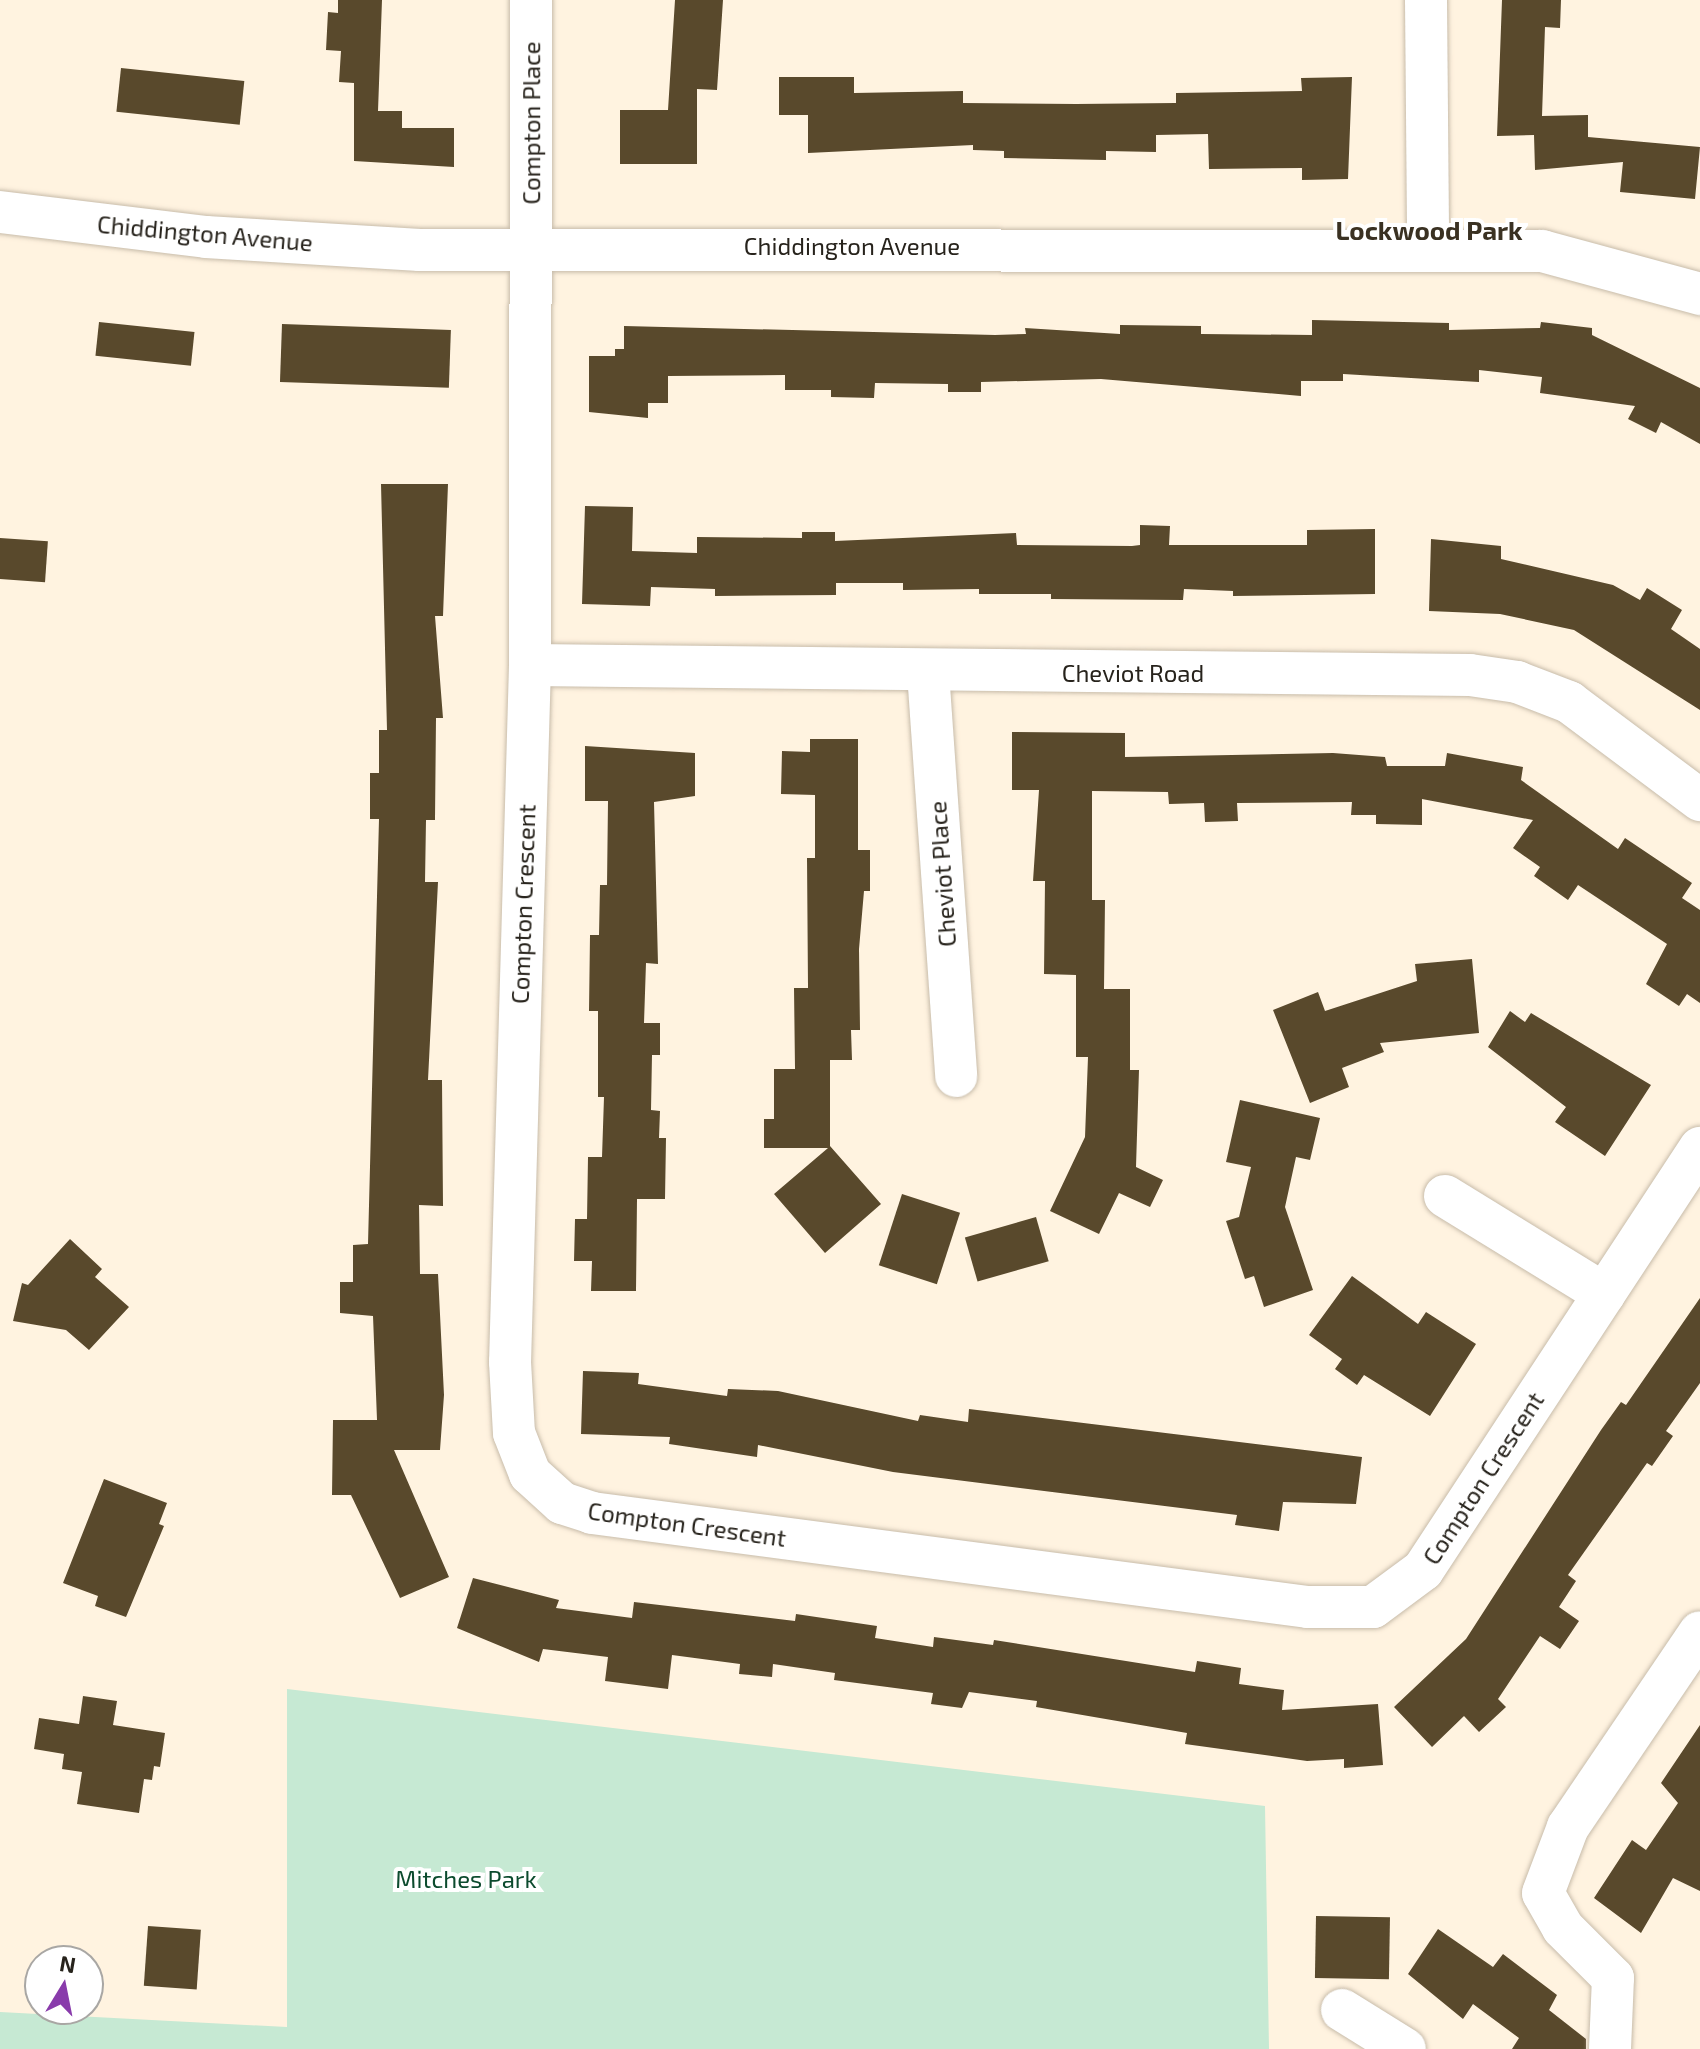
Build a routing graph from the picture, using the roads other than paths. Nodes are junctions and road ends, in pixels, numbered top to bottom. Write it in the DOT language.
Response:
graph roads {
  1 [pos="531,0"];
  2 [pos="1426,0"];
  3 [pos="0,212"];
  4 [pos="532,245"];
  5 [pos="1428,246"];
  6 [pos="1700,294"];
  7 [pos="530,665"];
  8 [pos="928,672"];
  9 [pos="1700,800"];
  10 [pos="956,1076"];
  11 [pos="1700,1148"];
  12 [pos="1445,1196"];
  13 [pos="1604,1294"];
  14 [pos="1700,1632"];
  15 [pos="1342,2010"];
  16 [pos="1405,2049"];
  17 [pos="1610,2049"];
  1 -- 4 [label="street, Compton Place"];
  2 -- 5 [label="street"];
  3 -- 4 [label="street, Chiddington Avenue"];
  4 -- 5 [label="street, Chiddington Avenue"];
  4 -- 7 [label="street, Compton Crescent"];
  5 -- 6 [label="street, Chiddington Avenue"];
  7 -- 8 [label="street, Cheviot Road"];
  7 -- 13 [label="street, Compton Crescent"];
  8 -- 9 [label="street, Cheviot Road"];
  8 -- 10 [label="street, Cheviot Place"];
  11 -- 13 [label="street, Compton Crescent"];
  12 -- 13 [label="street"];
  14 -- 17 [label="street"];
  15 -- 16 [label="street"];
}
